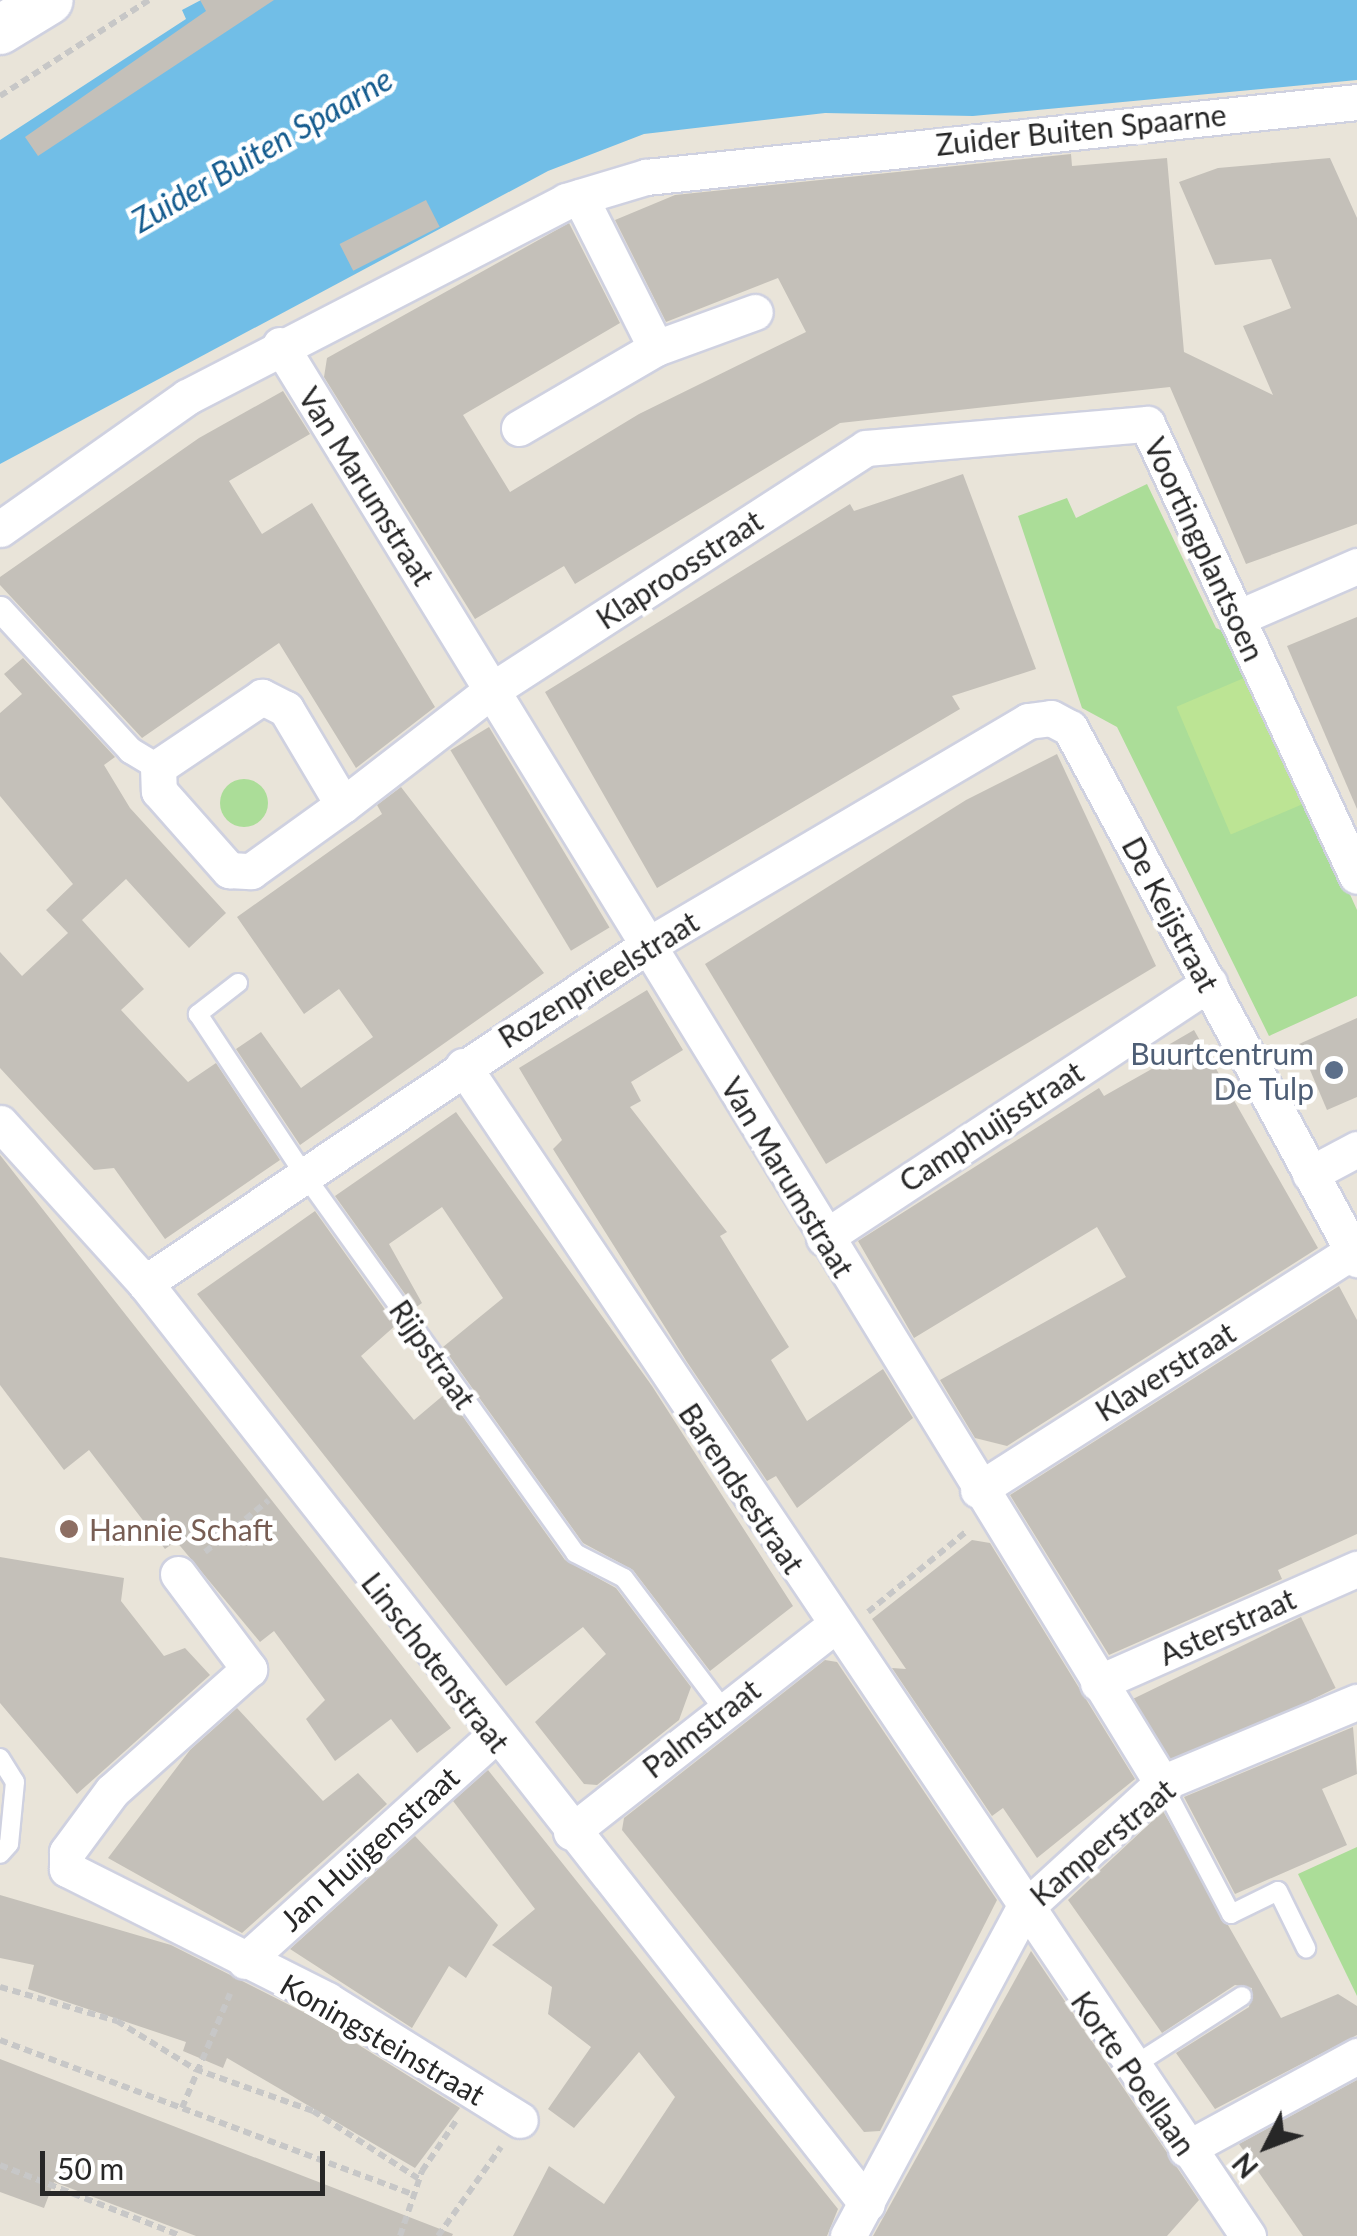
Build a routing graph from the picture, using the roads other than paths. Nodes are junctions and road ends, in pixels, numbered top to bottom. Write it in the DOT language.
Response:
graph roads {
  1 [pos="49,0"];
  2 [pos="0,30"];
  3 [pos="1356,105"];
  4 [pos="580,196"];
  5 [pos="755,312"];
  6 [pos="280,346"];
  7 [pos="656,348"];
  8 [pos="519,428"];
  9 [pos="866,448"];
  10 [pos="0,529"];
  11 [pos="1357,566"];
  12 [pos="0,608"];
  13 [pos="1236,618"];
  14 [pos="492,690"];
  15 [pos="1070,728"];
  16 [pos="158,766"];
  17 [pos="343,806"];
  18 [pos="1357,876"];
  19 [pos="648,945"];
  20 [pos="238,984"];
  21 [pos="1208,984"];
  22 [pos="463,1066"];
  23 [pos="0,1124"];
  24 [pos="1357,1150"];
  25 [pos="304,1174"];
  26 [pos="1310,1174"];
  27 [pos="824,1238"];
  28 [pos="1355,1255"];
  29 [pos="145,1283"];
  30 [pos="984,1500"];
  31 [pos="1357,1569"];
  32 [pos="178,1574"];
  33 [pos="837,1631"];
  34 [pos="1098,1683"];
  35 [pos="1357,1702"];
  36 [pos="722,1709"];
  37 [pos="494,1736"];
  38 [pos="0,1758"];
  39 [pos="1162,1783"];
  40 [pos="570,1832"];
  41 [pos="0,1854"];
  42 [pos="1023,1910"];
  43 [pos="1306,1948"];
  44 [pos="244,1961"];
  45 [pos="1242,1996"];
  46 [pos="1357,2056"];
  47 [pos="1129,2068"];
  48 [pos="520,2120"];
  49 [pos="1186,2149"];
  50 [pos="866,2204"];
  51 [pos="1231,2229"];
  52 [pos="848,2236"];
  1 -- 2 [label="main road"];
  3 -- 4 [label="street, Zuider Buiten Spaarne"];
  4 -- 6 [label="street, Zuider Buiten Spaarne"];
  4 -- 7 [label="street"];
  5 -- 7 [label="street"];
  6 -- 10 [label="street, Zuider Buiten Spaarne"];
  6 -- 14 [label="street, Van Marumstraat"];
  7 -- 8 [label="street"];
  9 -- 13 [label="street, Voortingplantsoen"];
  9 -- 14 [label="street, Klaproosstraat"];
  11 -- 13 [label="street"];
  12 -- 16 [label="street"];
  13 -- 18 [label="street, Voortingplantsoen"];
  14 -- 17 [label="street, Klaproosstraat"];
  14 -- 19 [label="street, Van Marumstraat"];
  15 -- 19 [label="street, Rozenprieelstraat"];
  15 -- 21 [label="street, De Keijstraat"];
  16 -- 17 [label="street"];
  16 -- 17 [label="street, Klaproosstraat"];
  19 -- 22 [label="street, Rozenprieelstraat"];
  19 -- 27 [label="street, Van Marumstraat"];
  20 -- 25 [label="lane, Rijpstraat"];
  21 -- 26 [label="street, De Keijstraat"];
  21 -- 27 [label="street, Camphuijsstraat"];
  22 -- 25 [label="street, Rozenprieelstraat"];
  22 -- 33 [label="street, Barendsestraat"];
  23 -- 29 [label="street, Linschotenstraat"];
  24 -- 26 [label="street"];
  25 -- 29 [label="street, Rozenprieelstraat"];
  25 -- 36 [label="lane, Rijpstraat"];
  26 -- 28 [label="street, De Keijstraat"];
  27 -- 30 [label="street, Van Marumstraat"];
  28 -- 30 [label="street, Klaverstraat"];
  29 -- 37 [label="street, Linschotenstraat"];
  30 -- 34 [label="street, Van Marumstraat"];
  31 -- 34 [label="street, Asterstraat"];
  32 -- 44 [label="street, Koningsteinstraat"];
  33 -- 36 [label="street, Palmstraat"];
  33 -- 42 [label="street, Barendsestraat"];
  34 -- 39 [label="street, Van Marumstraat"];
  35 -- 39 [label="street, Kamperstraat"];
  36 -- 40 [label="street, Palmstraat"];
  37 -- 40 [label="street, Linschotenstraat"];
  37 -- 44 [label="street, Jan Huijgenstraat"];
  38 -- 41 [label="lane"];
  39 -- 42 [label="street, Kamperstraat"];
  39 -- 43 [label="lane, Van Marumstraat"];
  40 -- 50 [label="street, Linschotenstraat"];
  42 -- 47 [label="street, Korte Poellaan"];
  42 -- 50 [label="street, Kamperstraat"];
  44 -- 48 [label="street, Koningsteinstraat"];
  45 -- 47 [label="lane"];
  46 -- 49 [label="street"];
  47 -- 49 [label="street, Korte Poellaan"];
  49 -- 51 [label="street, Korte Poellaan"];
  50 -- 52 [label="street, Kamperstraat"];
}
